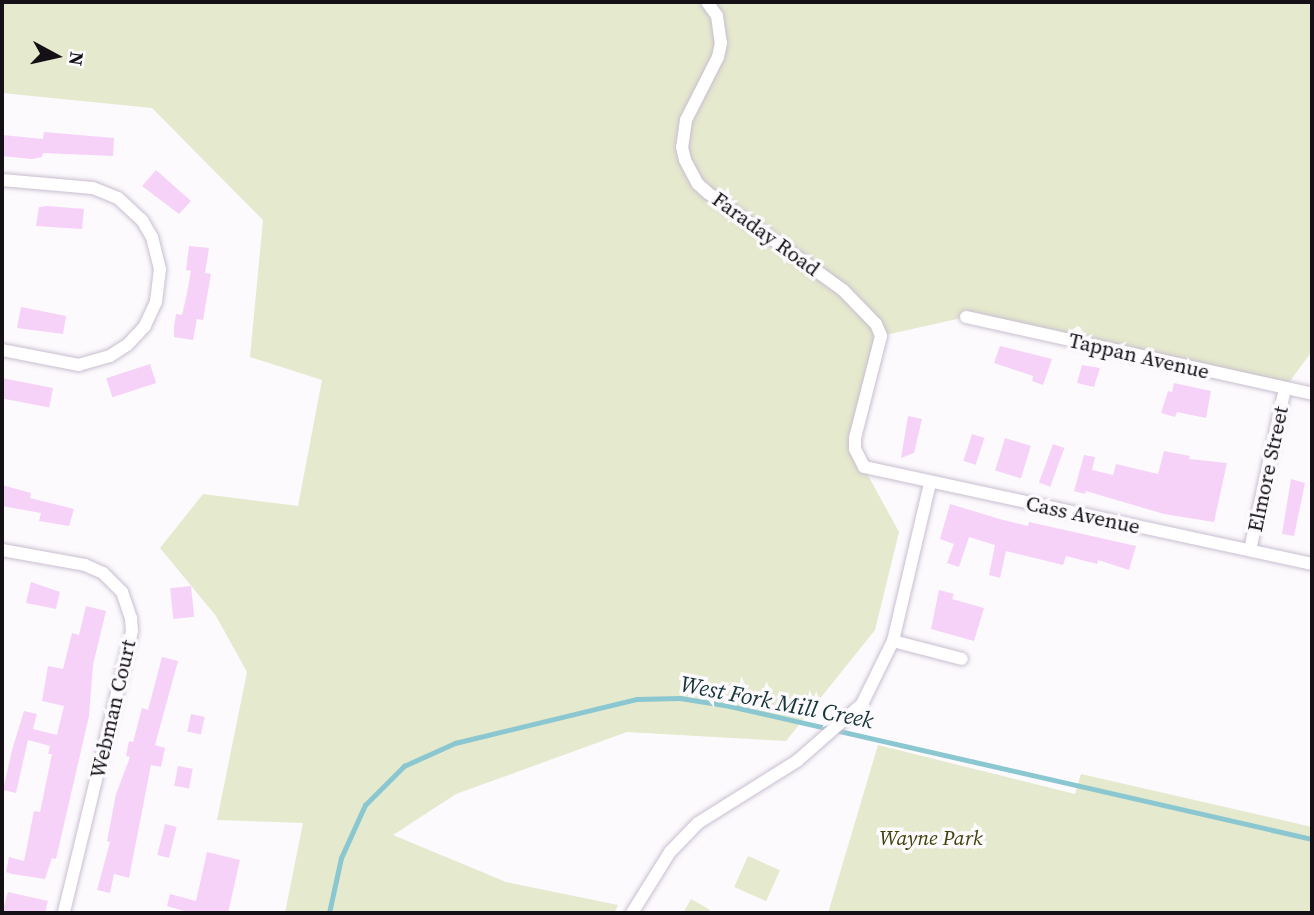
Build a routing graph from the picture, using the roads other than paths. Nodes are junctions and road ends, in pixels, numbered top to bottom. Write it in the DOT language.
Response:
graph roads {
  1 [pos="707,2"];
  2 [pos="2,180"];
  3 [pos="965,317"];
  4 [pos="2,350"];
  5 [pos="1285,388"];
  6 [pos="1312,394"];
  7 [pos="859,459"];
  8 [pos="930,483"];
  9 [pos="2,550"];
  10 [pos="1250,550"];
  11 [pos="1312,564"];
  12 [pos="893,641"];
  13 [pos="962,660"];
  14 [pos="64,913"];
  15 [pos="632,913"];
  1 -- 7 [label="street, Faraday Road"];
  2 -- 4 [label="street"];
  3 -- 5 [label="street, Tappan Avenue"];
  5 -- 6 [label="street, Tappan Avenue"];
  5 -- 10 [label="street, Elmore Street"];
  7 -- 8 [label="street, Cass Avenue"];
  8 -- 10 [label="street, Cass Avenue"];
  8 -- 12 [label="street"];
  9 -- 14 [label="street, Webman Court"];
  10 -- 11 [label="street, Cass Avenue"];
  12 -- 13 [label="street"];
  12 -- 15 [label="street"];
}
